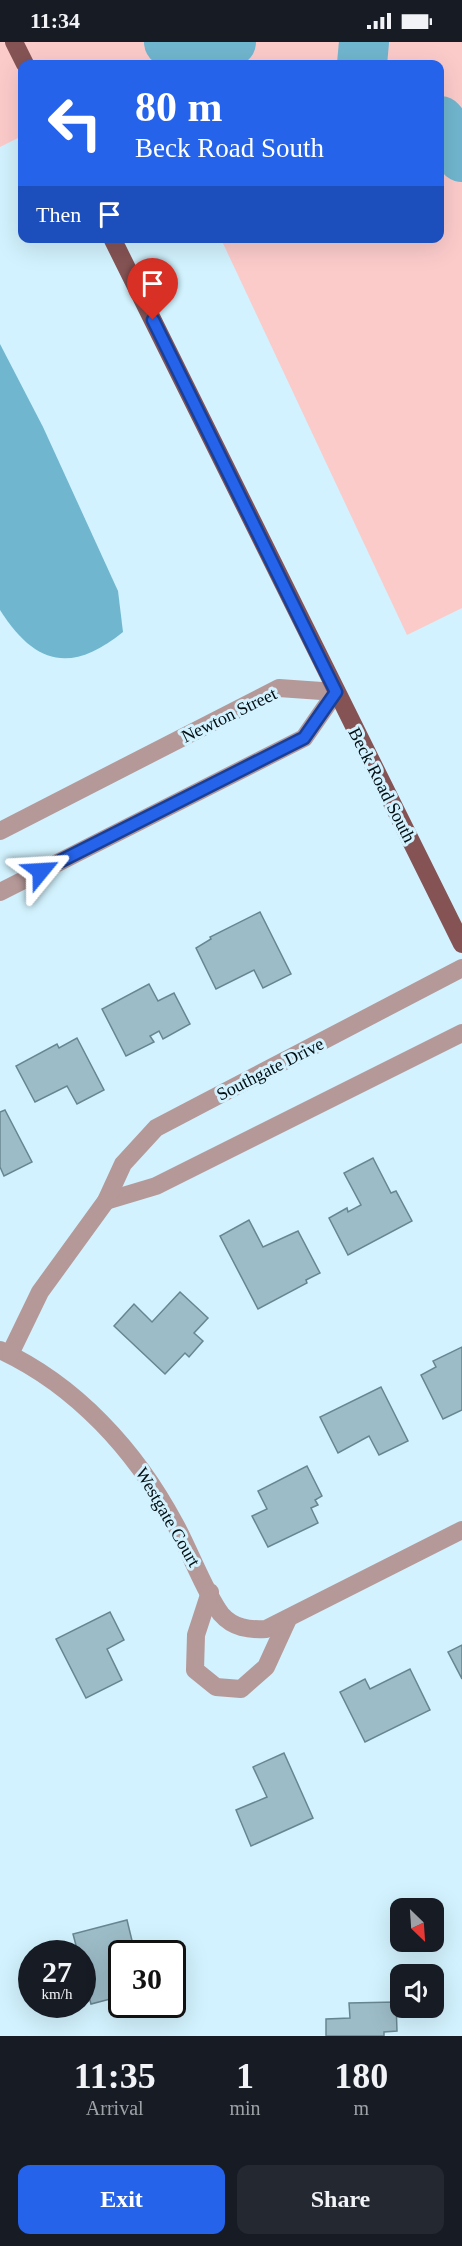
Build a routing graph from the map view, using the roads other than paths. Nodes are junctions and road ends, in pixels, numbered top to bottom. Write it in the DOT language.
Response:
graph roads {
  1 [pos="14,42"];
  2 [pos="23,60"];
  3 [pos="114,243"];
  4 [pos="336,692"];
  5 [pos="0,831"];
  6 [pos="0,892"];
  7 [pos="462,944"];
  8 [pos="462,968"];
  9 [pos="462,1033"];
  10 [pos="106,1201"];
  11 [pos="5,1352"];
  12 [pos="462,1530"];
  13 [pos="210,1592"];
  14 [pos="288,1619"];
  1 -- 2 [label="main road"];
  3 -- 4 [label="main road, Beck Road South"];
  4 -- 5 [label="street, Newton Street"];
  4 -- 6 [label="street"];
  4 -- 7 [label="main road, Beck Road South"];
  8 -- 10 [label="street, Southgate Drive"];
  9 -- 10 [label="street"];
  10 -- 11 [label="street, Southgate Drive"];
  11 -- 13 [label="street, Westgate Court"];
  12 -- 14 [label="street, Westgate Court"];
  13 -- 14 [label="street, Westgate Court"];
  13 -- 14 [label="street"];
}
